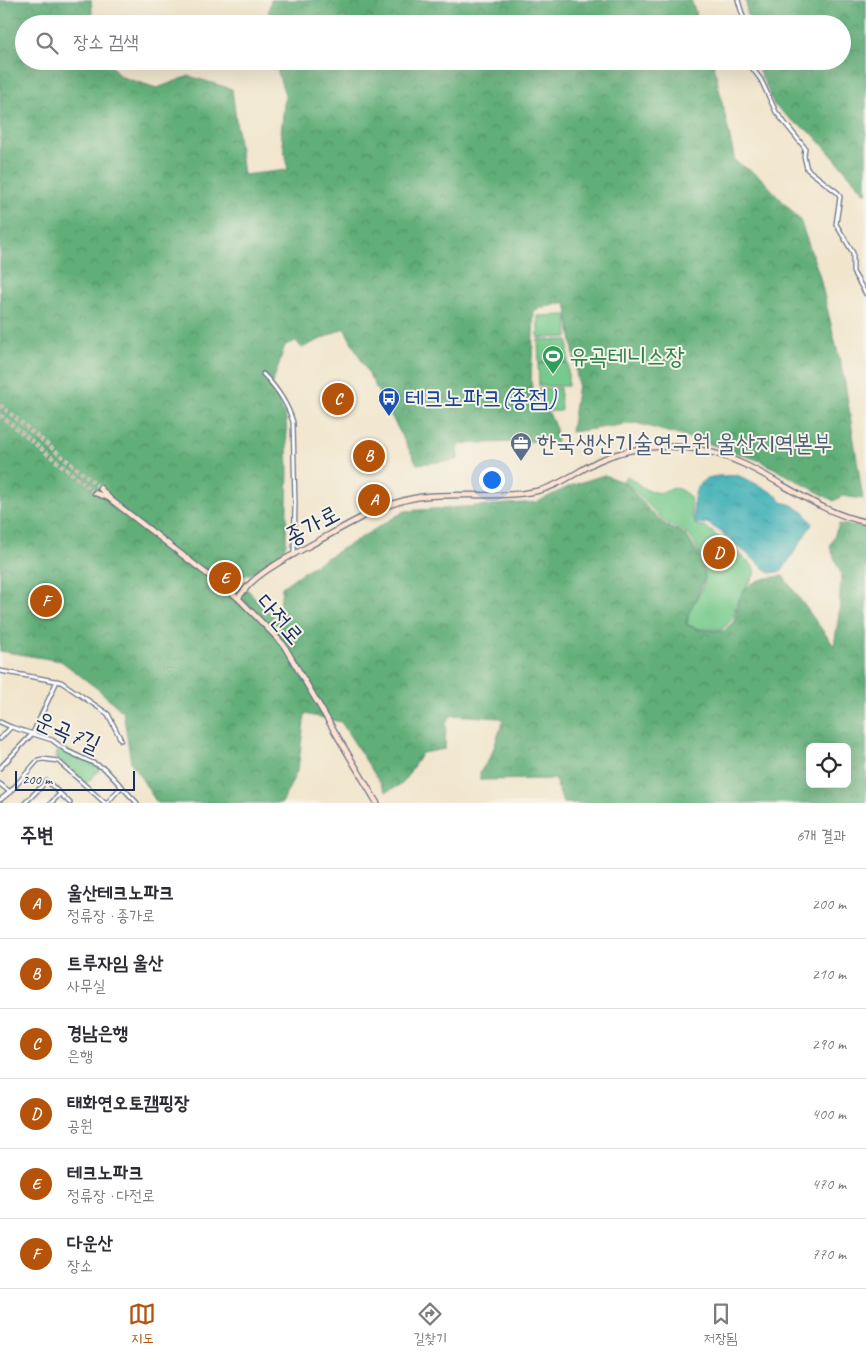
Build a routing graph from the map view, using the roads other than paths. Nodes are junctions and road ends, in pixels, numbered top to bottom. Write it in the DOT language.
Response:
graph roads {
  1 [pos="738,0"];
  2 [pos="742,15"];
  3 [pos="754,70"];
  4 [pos="866,294"];
  5 [pos="262,374"];
  6 [pos="100,488"];
  7 [pos="95,493"];
  8 [pos="110,498"];
  9 [pos="866,522"];
  10 [pos="294,554"];
  11 [pos="238,598"];
  12 [pos="0,671"];
  13 [pos="58,681"];
  14 [pos="0,722"];
  15 [pos="11,727"];
  16 [pos="33,733"];
  17 [pos="0,739"];
  18 [pos="121,740"];
  19 [pos="0,768"];
  20 [pos="0,784"];
  21 [pos="122,786"];
  22 [pos="10,792"];
  23 [pos="60,794"];
  24 [pos="0,800"];
  25 [pos="26,803"];
  26 [pos="51,803"];
  27 [pos="70,803"];
  28 [pos="106,803"];
  29 [pos="137,803"];
  30 [pos="377,803"];
  1 -- 2 [label="street"];
  3 -- 4 [label="street"];
  5 -- 10 [label="street"];
  6 -- 8 [label="main road, 다전로"];
  7 -- 8 [label="main road, 다전로"];
  8 -- 11 [label="main road, 다전로"];
  9 -- 10 [label="main road, 종가로"];
  10 -- 11 [label="main road, 종가로"];
  11 -- 30 [label="main road, 다전로"];
  12 -- 13 [label="street"];
  13 -- 16 [label="street"];
  13 -- 18 [label="street"];
  14 -- 15 [label="street, 운곡7길"];
  15 -- 16 [label="street, 운곡7길"];
  15 -- 17 [label="street"];
  16 -- 19 [label="street"];
  16 -- 21 [label="street, 운곡7길"];
  20 -- 22 [label="street"];
  21 -- 28 [label="street"];
  21 -- 29 [label="street, 운곡7길"];
  22 -- 24 [label="street"];
  22 -- 28 [label="street"];
  23 -- 25 [label="street"];
  23 -- 26 [label="street"];
  23 -- 27 [label="street"];
}
